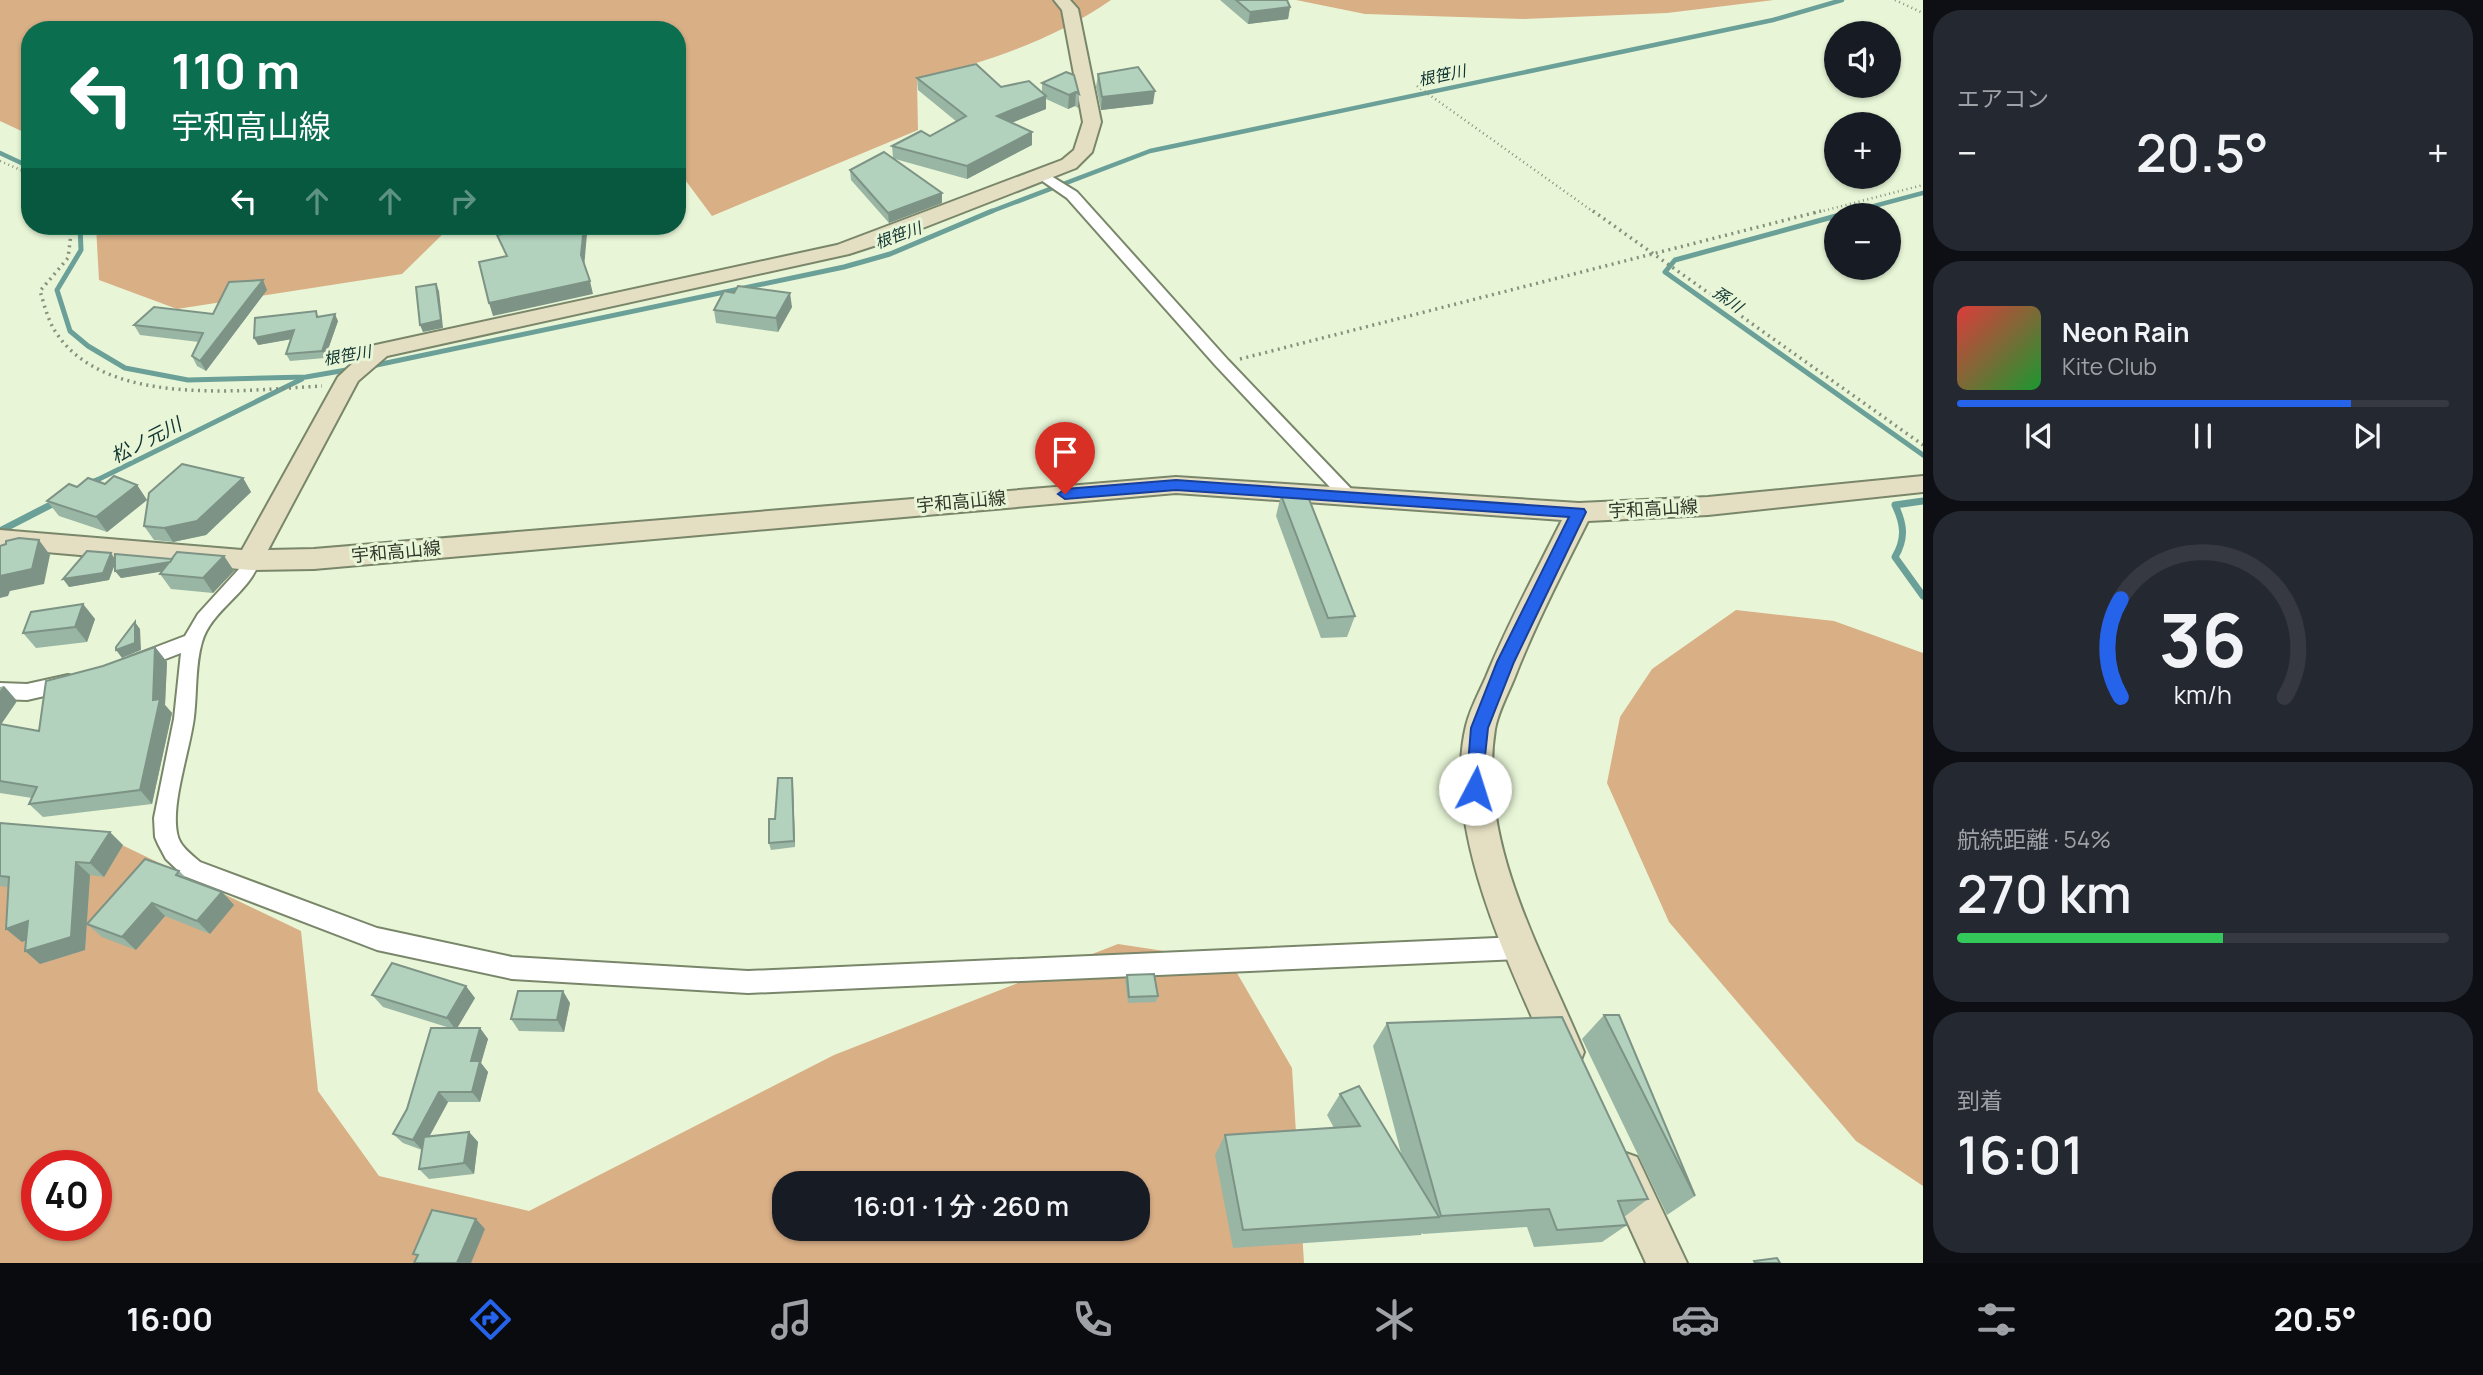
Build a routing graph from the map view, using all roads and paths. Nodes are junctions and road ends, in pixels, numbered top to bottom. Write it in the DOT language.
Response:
graph roads {
  1 [pos="1062,0"];
  2 [pos="1895,0"];
  3 [pos="1923,13"];
  4 [pos="1417,86"];
  5 [pos="0,161"];
  6 [pos="21,170"];
  7 [pos="1046,177"];
  8 [pos="1923,185"];
  9 [pos="71,235"];
  10 [pos="1656,255"];
  11 [pos="1222,363"];
  12 [pos="346,381"];
  13 [pos="1923,445"];
  14 [pos="1923,484"];
  15 [pos="1350,498"];
  16 [pos="1579,512"];
  17 [pos="3,539"];
  18 [pos="251,560"];
  19 [pos="192,641"];
  20 [pos="113,670"];
  21 [pos="89,677"];
  22 [pos="0,691"];
  23 [pos="1519,948"];
  24 [pos="1583,1088"];
  25 [pos="1607,1138"];
  26 [pos="1667,1263"];
  1 -- 7 [label="street"];
  2 -- 3 [label="path"];
  4 -- 10 [label="path"];
  5 -- 6 [label="path"];
  7 -- 11 [label="street"];
  7 -- 12 [label="street"];
  8 -- 10 [label="path"];
  9 -- 12 [label="path"];
  10 -- 11 [label="path"];
  10 -- 13 [label="path"];
  11 -- 15 [label="street"];
  12 -- 18 [label="street"];
  14 -- 16 [label="street, 宇和高山線"];
  15 -- 16 [label="street, 宇和高山線"];
  15 -- 18 [label="street, 宇和高山線"];
  16 -- 23 [label="street"];
  17 -- 18 [label="street, 宇和高山線"];
  18 -- 19 [label="street"];
  19 -- 20 [label="street"];
  19 -- 23 [label="street"];
  21 -- 22 [label="street"];
  23 -- 24 [label="street"];
  25 -- 26 [label="street"];
}
